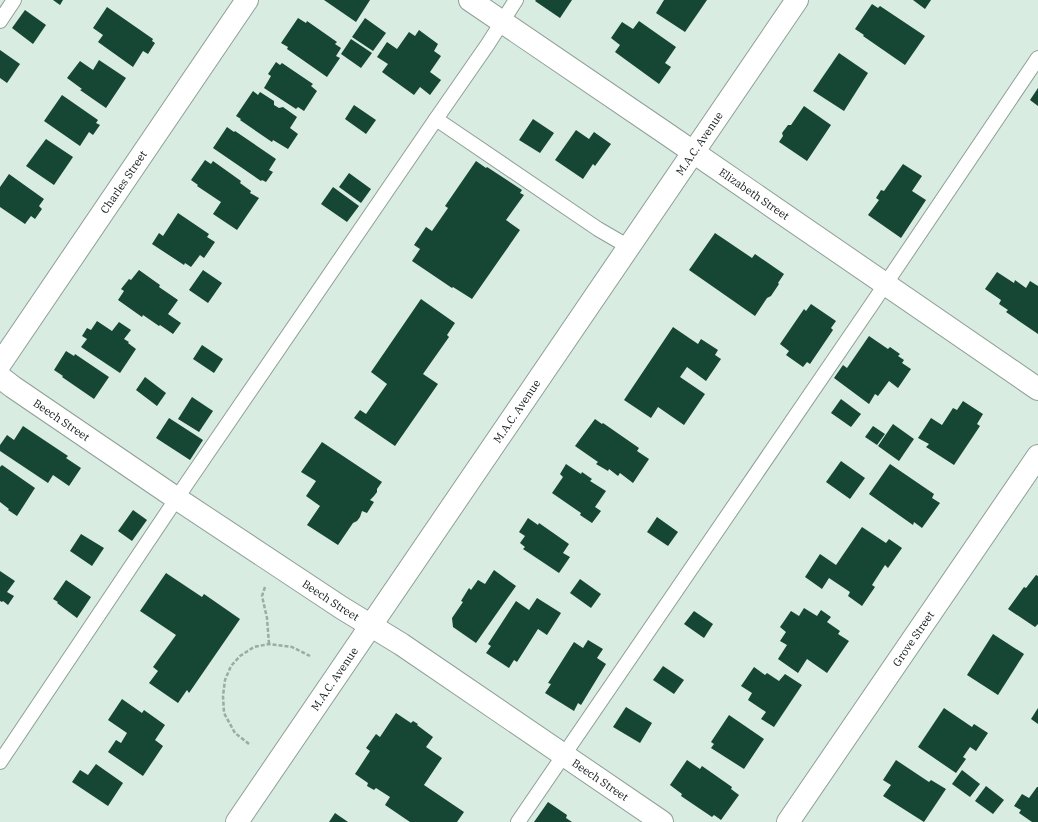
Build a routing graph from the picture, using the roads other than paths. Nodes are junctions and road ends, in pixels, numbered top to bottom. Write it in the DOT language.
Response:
graph roads {
  1 [pos="14,0"];
  2 [pos="247,0"];
  3 [pos="470,0"];
  4 [pos="516,0"];
  5 [pos="797,0"];
  6 [pos="0,21"];
  7 [pos="502,21"];
  8 [pos="1038,58"];
  9 [pos="436,119"];
  10 [pos="694,152"];
  11 [pos="629,248"];
  12 [pos="885,284"];
  13 [pos="0,364"];
  14 [pos="0,377"];
  15 [pos="1038,389"];
  16 [pos="1038,456"];
  17 [pos="176,498"];
  18 [pos="372,625"];
  19 [pos="564,755"];
  20 [pos="0,762"];
  21 [pos="238,822"];
  22 [pos="518,822"];
  23 [pos="662,822"];
  24 [pos="788,822"];
  1 -- 6 [label="lane"];
  2 -- 13 [label="street, Charles Street"];
  3 -- 7 [label="street, Elizabeth Street"];
  4 -- 7 [label="lane"];
  5 -- 10 [label="street, M.A.C. Avenue"];
  7 -- 9 [label="lane"];
  7 -- 10 [label="street, Elizabeth Street"];
  8 -- 12 [label="lane"];
  9 -- 11 [label="lane"];
  9 -- 17 [label="lane"];
  10 -- 11 [label="street, M.A.C. Avenue"];
  10 -- 12 [label="street, Elizabeth Street"];
  11 -- 18 [label="street, M.A.C. Avenue"];
  12 -- 15 [label="street, Elizabeth Street"];
  12 -- 19 [label="lane"];
  14 -- 17 [label="street, Beech Street"];
  16 -- 24 [label="street, Grove Street"];
  17 -- 18 [label="street, Beech Street"];
  17 -- 20 [label="lane"];
  18 -- 19 [label="street, Beech Street"];
  18 -- 21 [label="street, M.A.C. Avenue"];
  19 -- 22 [label="lane"];
  19 -- 23 [label="street, Beech Street"];
}
